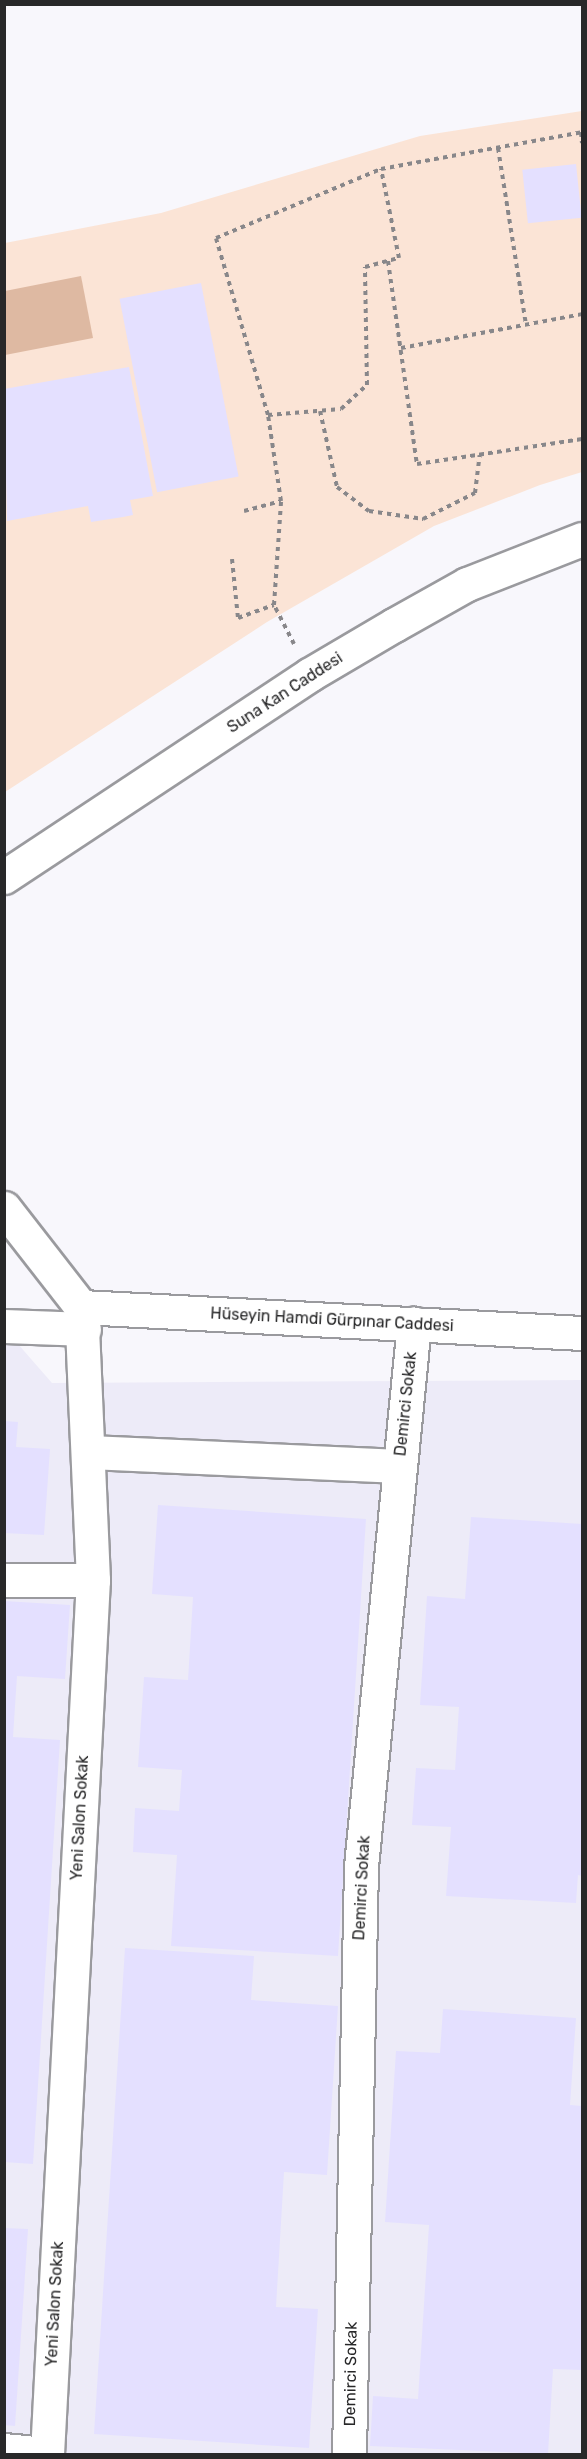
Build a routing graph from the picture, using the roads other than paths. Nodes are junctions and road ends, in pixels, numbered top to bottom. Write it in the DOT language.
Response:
graph roads {
  1 [pos="582,539"];
  2 [pos="4,877"];
  3 [pos="4,1208"];
  4 [pos="83,1318"];
  5 [pos="414,1324"];
  6 [pos="4,1326"];
  7 [pos="582,1333"];
  8 [pos="89,1452"];
  9 [pos="400,1466"];
  10 [pos="4,1580"];
  11 [pos="93,1580"];
  12 [pos="4,2450"];
  13 [pos="46,2454"];
  14 [pos="349,2454"];
  1 -- 2 [label="street, Suna Kan Caddesi"];
  3 -- 4 [label="street"];
  4 -- 5 [label="street, Hüseyin Hamdi Gürpınar Caddesi"];
  4 -- 6 [label="street, Hüseyin Hamdi Gürpınar Caddesi"];
  4 -- 8 [label="street, Yeni Salon Sokak"];
  5 -- 7 [label="street, Hüseyin Hamdi Gürpınar Caddesi"];
  5 -- 9 [label="street, Demirci Sokak"];
  8 -- 9 [label="street"];
  8 -- 11 [label="street, Yeni Salon Sokak"];
  9 -- 14 [label="street, Demirci Sokak"];
  10 -- 11 [label="street"];
  11 -- 13 [label="street, Yeni Salon Sokak"];
  12 -- 13 [label="street"];
}
